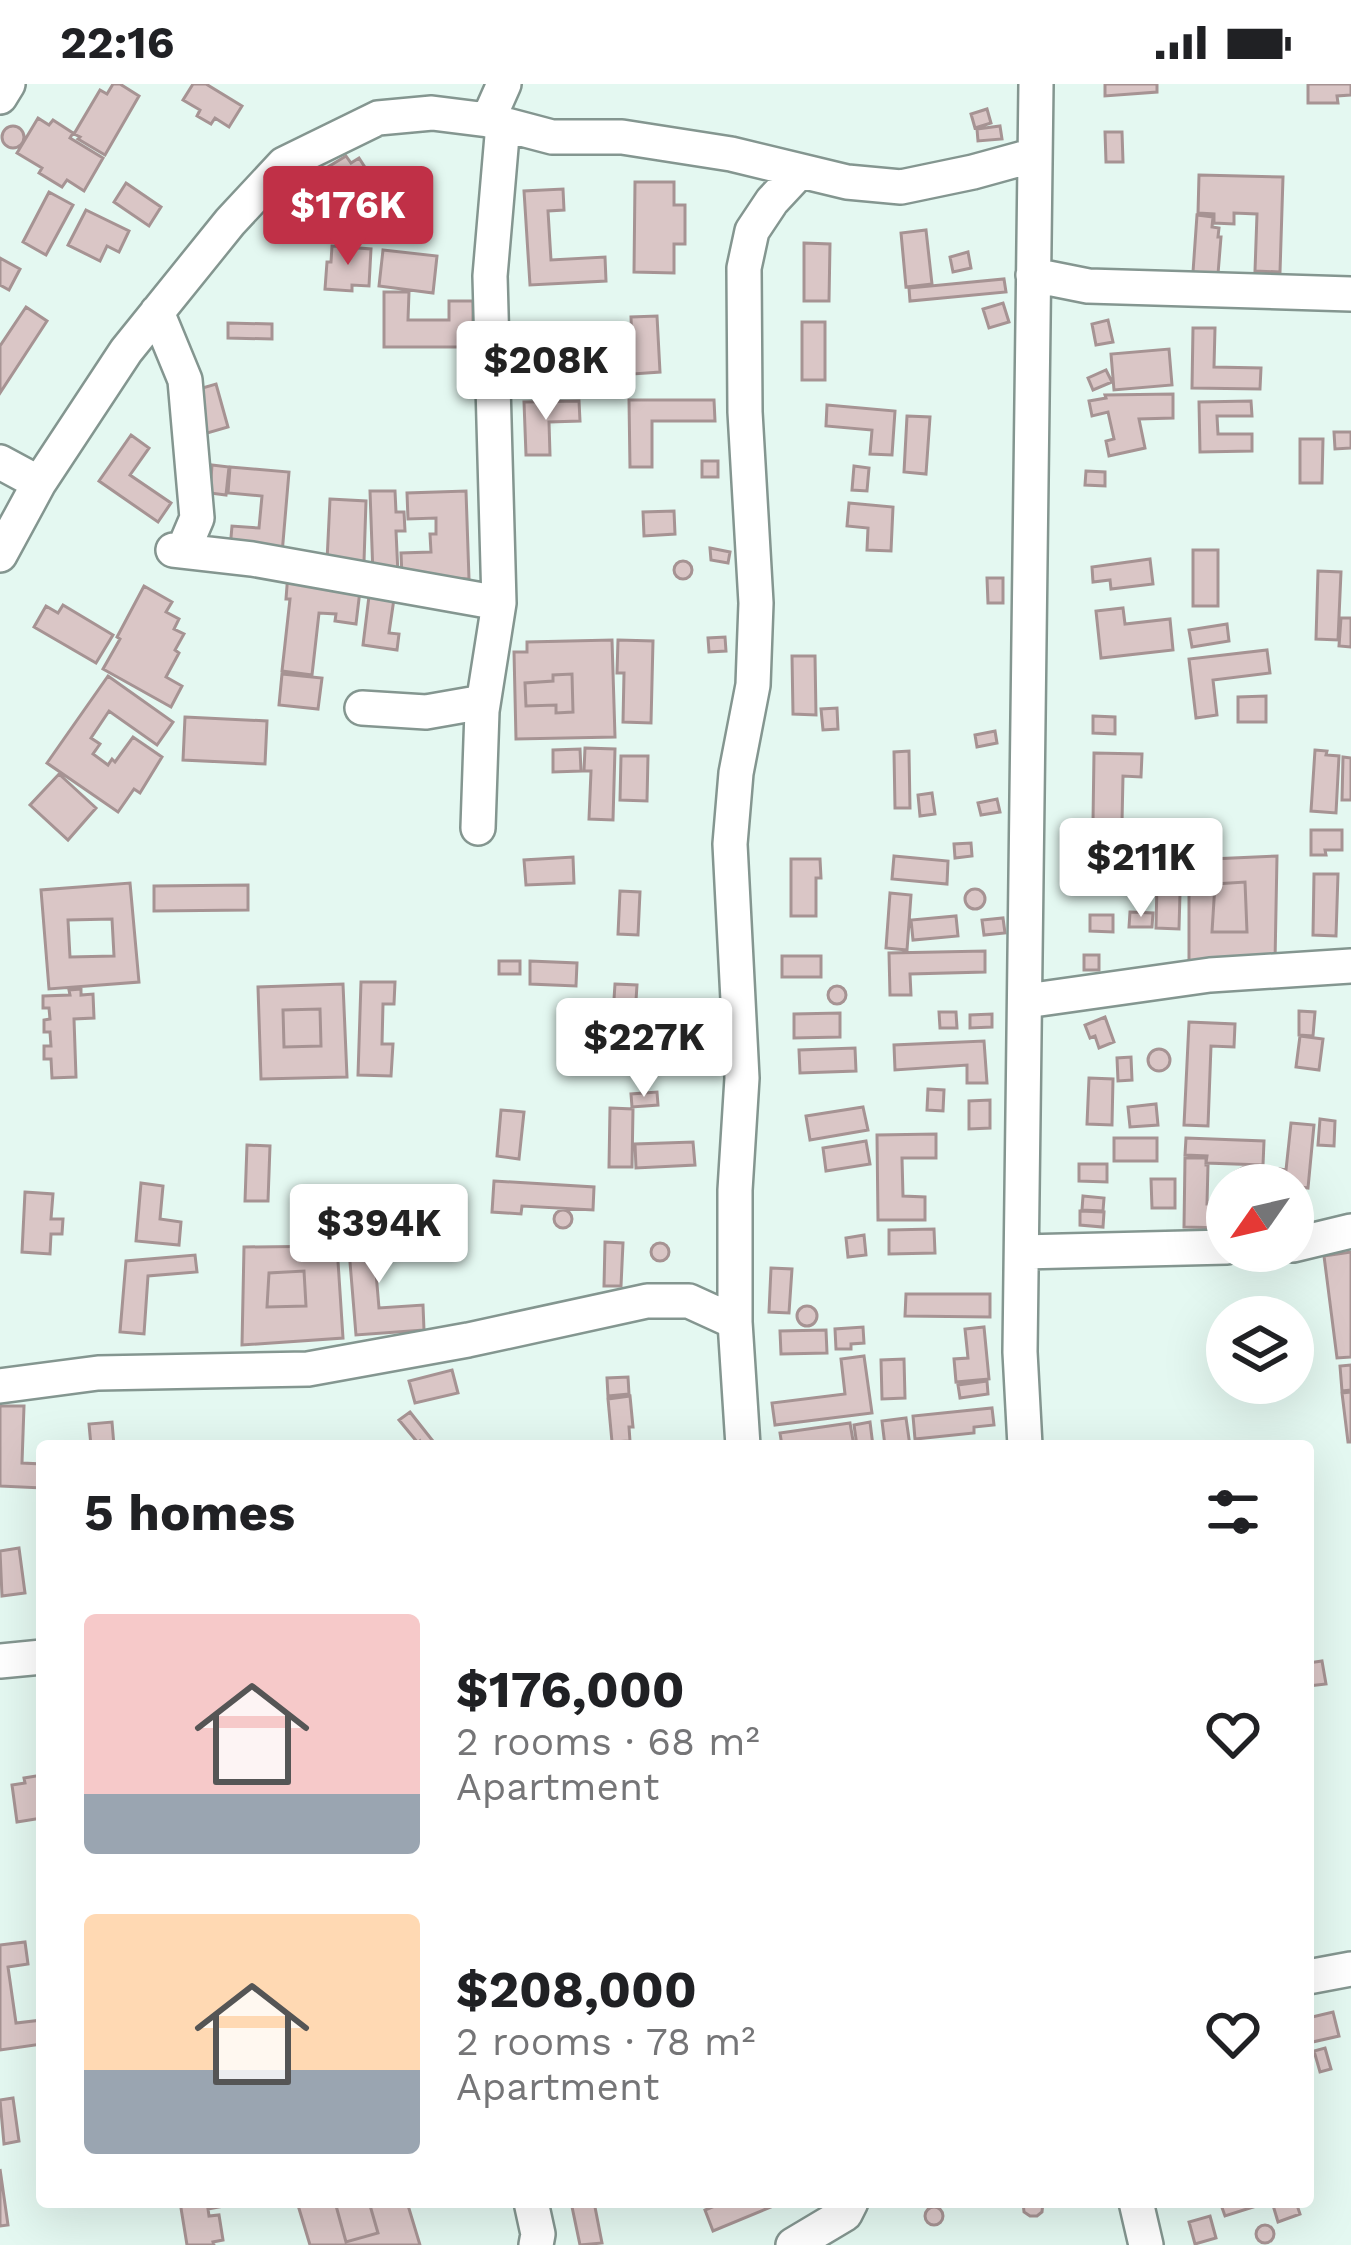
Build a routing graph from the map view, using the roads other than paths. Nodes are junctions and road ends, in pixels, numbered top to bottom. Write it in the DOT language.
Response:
graph roads {
  1 [pos="8,84"];
  2 [pos="504,84"];
  3 [pos="1036,84"];
  4 [pos="0,97"];
  5 [pos="496,122"];
  6 [pos="1034,154"];
  7 [pos="800,171"];
  8 [pos="1033,275"];
  9 [pos="1351,294"];
  10 [pos="157,312"];
  11 [pos="0,462"];
  12 [pos="39,483"];
  13 [pos="0,555"];
  14 [pos="499,603"];
  15 [pos="483,702"];
  16 [pos="362,708"];
  17 [pos="478,829"];
  18 [pos="1351,966"];
  19 [pos="1026,1001"];
  20 [pos="1351,1231"];
  21 [pos="1314,1240"];
  22 [pos="1206,1248"];
  23 [pos="1022,1252"];
  24 [pos="735,1322"];
  25 [pos="0,1387"];
  26 [pos="743,1440"];
  27 [pos="1025,1440"];
  28 [pos="36,1657"];
  29 [pos="0,1660"];
  30 [pos="1351,1970"];
  31 [pos="1314,1976"];
  32 [pos="532,2208"];
  33 [pos="848,2208"];
  34 [pos="1137,2208"];
  35 [pos="536,2245"];
  36 [pos="794,2245"];
  37 [pos="1146,2245"];
  1 -- 4 [label="street"];
  2 -- 5 [label="street"];
  3 -- 6 [label="street"];
  5 -- 7 [label="street"];
  5 -- 10 [label="street"];
  5 -- 14 [label="street"];
  6 -- 7 [label="street"];
  6 -- 8 [label="street"];
  7 -- 24 [label="street"];
  8 -- 9 [label="street"];
  8 -- 19 [label="street"];
  10 -- 12 [label="street"];
  10 -- 14 [label="street"];
  11 -- 12 [label="street"];
  12 -- 13 [label="street"];
  14 -- 15 [label="street"];
  15 -- 16 [label="street"];
  15 -- 17 [label="street"];
  18 -- 19 [label="street"];
  19 -- 23 [label="street"];
  20 -- 21 [label="street"];
  22 -- 23 [label="street"];
  23 -- 27 [label="street"];
  24 -- 25 [label="street"];
  24 -- 26 [label="street"];
  28 -- 29 [label="street"];
  30 -- 31 [label="street"];
  32 -- 35 [label="street"];
  33 -- 36 [label="street"];
  34 -- 37 [label="street"];
}
